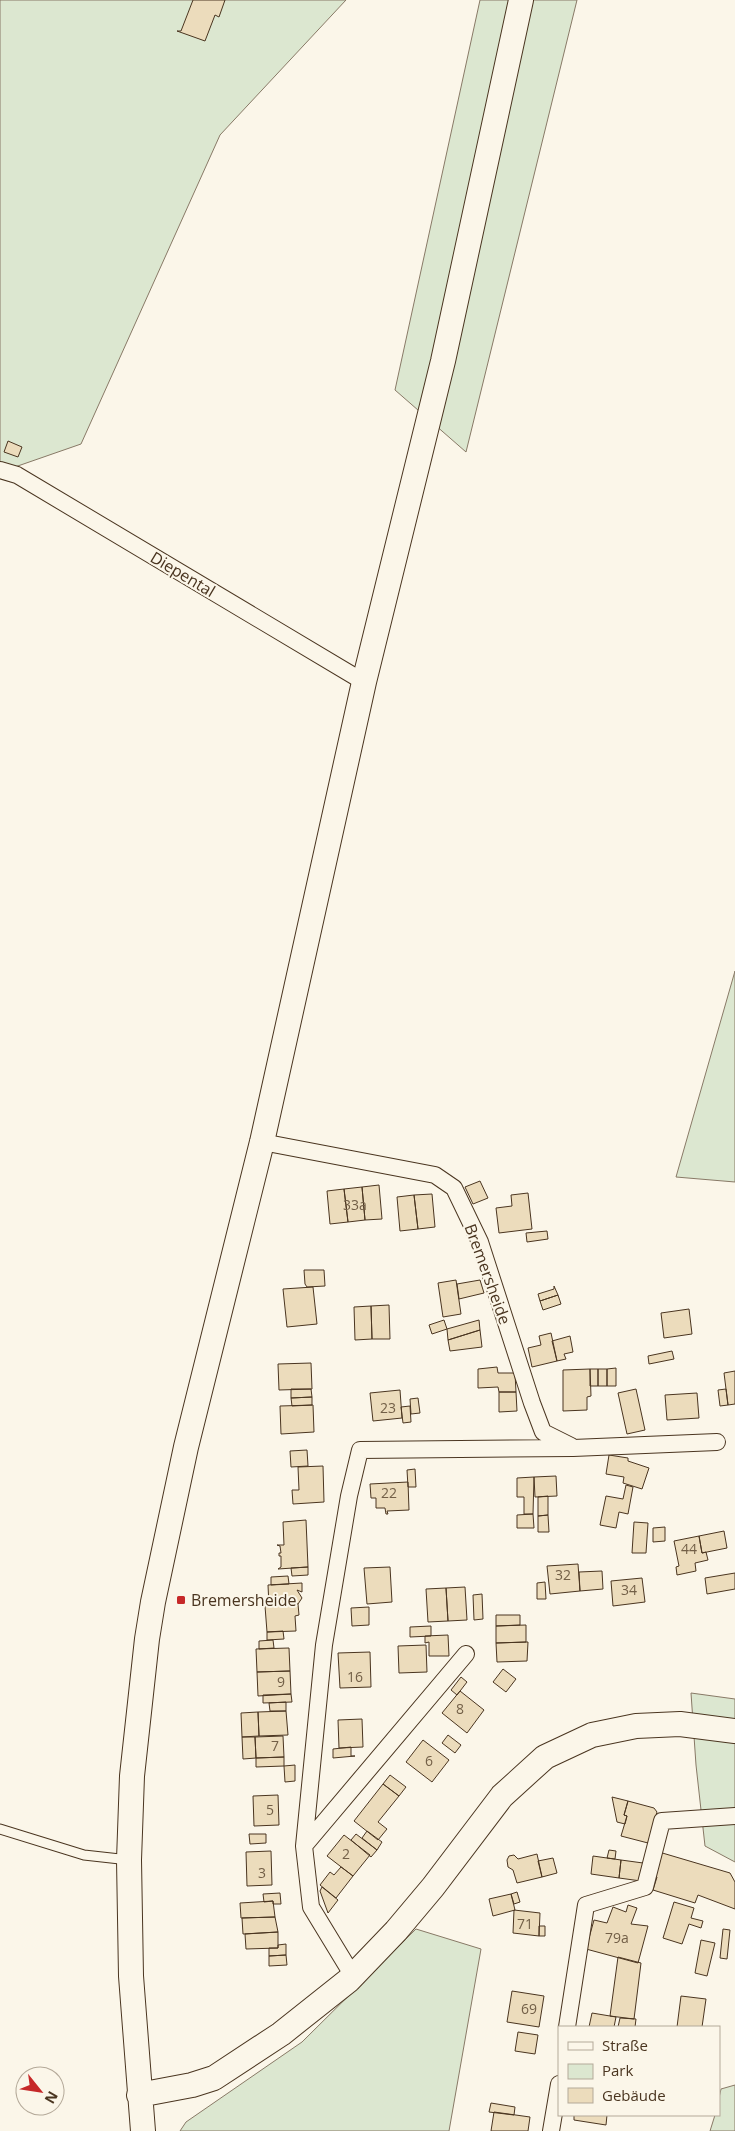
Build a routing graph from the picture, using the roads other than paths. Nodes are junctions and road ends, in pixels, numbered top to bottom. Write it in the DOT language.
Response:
graph roads {
  1 [pos="520,0"];
  2 [pos="0,470"];
  3 [pos="364,682"];
  4 [pos="262,1142"];
  5 [pos="717,1442"];
  6 [pos="573,1448"];
  7 [pos="466,1654"];
  8 [pos="735,1731"];
  9 [pos="735,1816"];
  10 [pos="0,1829"];
  11 [pos="304,1846"];
  12 [pos="129,1860"];
  13 [pos="354,1976"];
  14 [pos="567,2026"];
  15 [pos="558,2090"];
  16 [pos="139,2095"];
  17 [pos="143,2131"];
  18 [pos="551,2131"];
  1 -- 3 [label="main road"];
  2 -- 3 [label="street, Diepental"];
  3 -- 4 [label="main road"];
  4 -- 6 [label="street, Bremersheide"];
  4 -- 12 [label="main road"];
  5 -- 6 [label="street"];
  6 -- 11 [label="street"];
  7 -- 11 [label="street"];
  8 -- 13 [label="main road"];
  9 -- 14 [label="street"];
  10 -- 12 [label="lane"];
  11 -- 13 [label="street"];
  12 -- 16 [label="main road"];
  13 -- 16 [label="main road"];
  15 -- 18 [label="street"];
  16 -- 17 [label="main road"];
}
